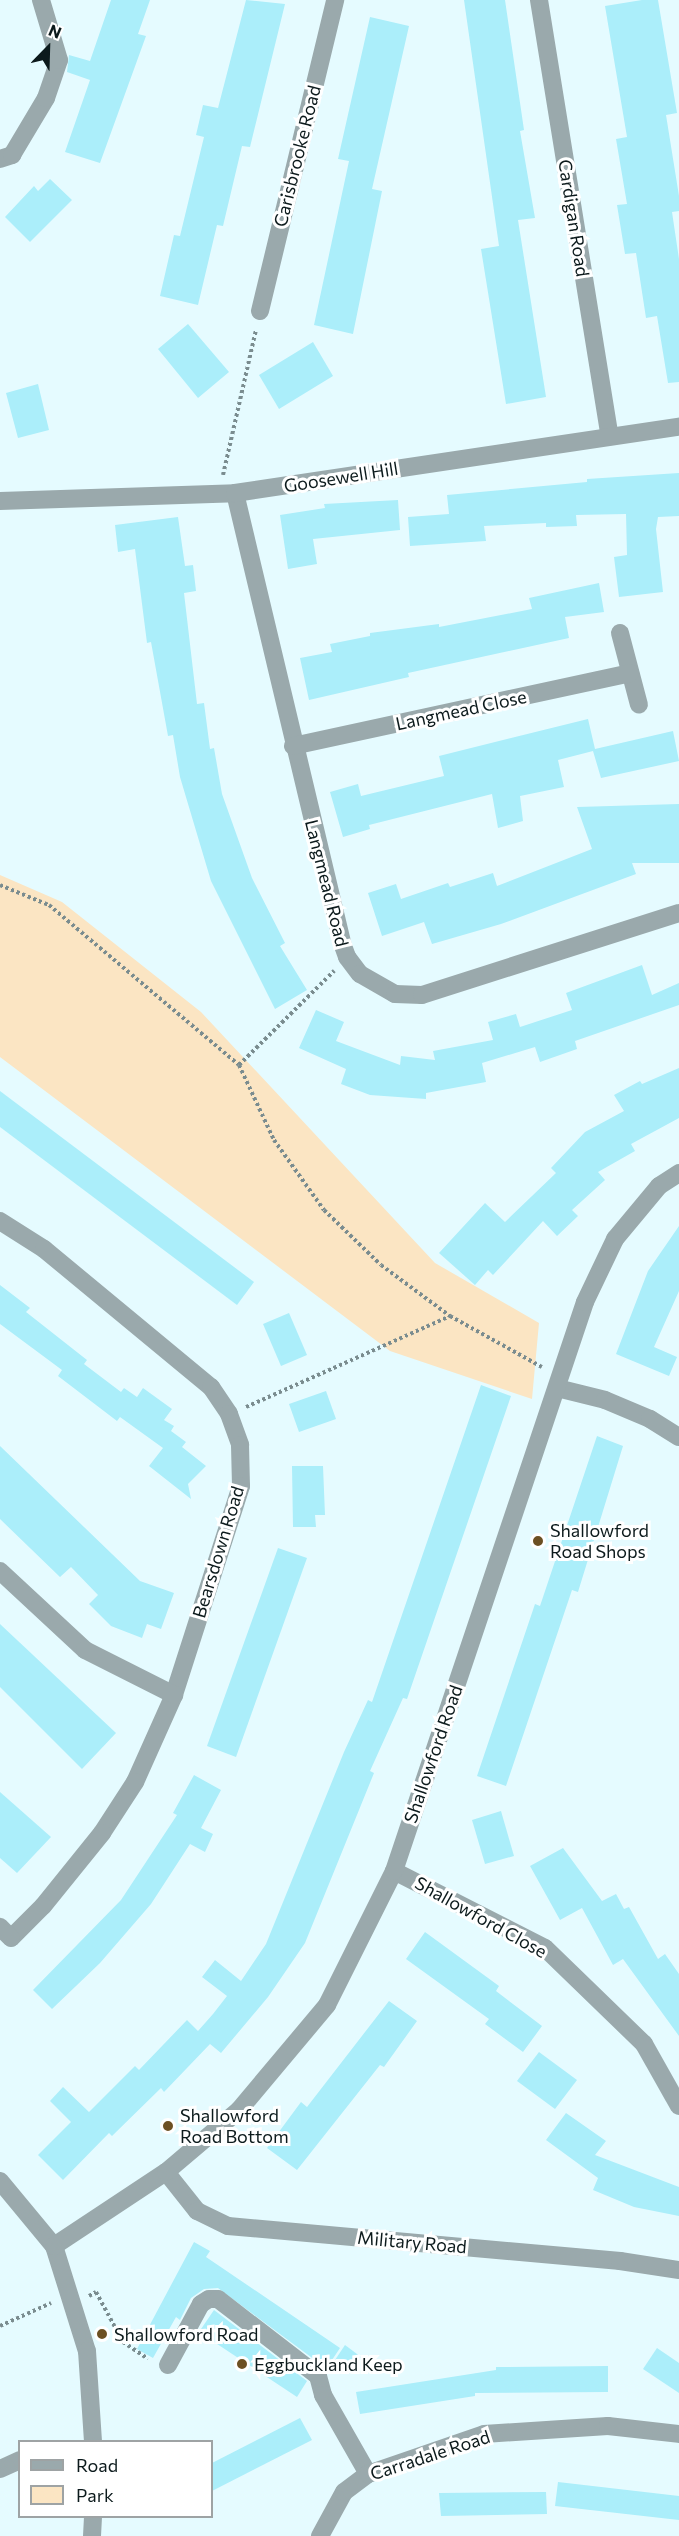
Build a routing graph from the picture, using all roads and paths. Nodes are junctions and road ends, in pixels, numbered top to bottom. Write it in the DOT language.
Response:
graph roads {
  1 [pos="41,0"];
  2 [pos="335,0"];
  3 [pos="539,0"];
  4 [pos="0,159"];
  5 [pos="260,312"];
  6 [pos="679,427"];
  7 [pos="610,436"];
  8 [pos="227,493"];
  9 [pos="0,501"];
  10 [pos="620,633"];
  11 [pos="630,673"];
  12 [pos="639,705"];
  13 [pos="293,746"];
  14 [pos="0,885"];
  15 [pos="679,913"];
  16 [pos="347,957"];
  17 [pos="238,1065"];
  18 [pos="679,1173"];
  19 [pos="0,1221"];
  20 [pos="450,1316"];
  21 [pos="559,1382"];
  22 [pos="229,1414"];
  23 [pos="679,1437"];
  24 [pos="0,1572"];
  25 [pos="174,1695"];
  26 [pos="394,1871"];
  27 [pos="4,1938"];
  28 [pos="679,2106"];
  29 [pos="166,2172"];
  30 [pos="0,2181"];
  31 [pos="54,2246"];
  32 [pos="679,2270"];
  33 [pos="71,2300"];
  34 [pos="0,2326"];
  35 [pos="168,2365"];
  36 [pos="679,2434"];
  37 [pos="93,2440"];
  38 [pos="18,2461"];
  39 [pos="0,2469"];
  40 [pos="368,2474"];
  41 [pos="93,2518"];
  42 [pos="92,2536"];
  43 [pos="320,2536"];
  1 -- 4 [label="street"];
  2 -- 5 [label="street, Carisbrooke Road"];
  3 -- 7 [label="street, Cardigan Road"];
  5 -- 8 [label="path"];
  6 -- 7 [label="street, Goosewell Hill"];
  7 -- 8 [label="street, Goosewell Hill"];
  8 -- 9 [label="street, Goosewell Hill"];
  8 -- 13 [label="street, Langmead Road"];
  10 -- 11 [label="street"];
  11 -- 12 [label="street"];
  11 -- 13 [label="street, Langmead Close"];
  13 -- 16 [label="street, Langmead Road"];
  14 -- 17 [label="path"];
  15 -- 16 [label="street, Langmead Road"];
  16 -- 17 [label="path"];
  17 -- 20 [label="path"];
  18 -- 21 [label="street, Shallowford Road"];
  19 -- 22 [label="street, Bearsdown Road"];
  20 -- 21 [label="path"];
  20 -- 22 [label="path"];
  21 -- 23 [label="street"];
  21 -- 26 [label="street, Shallowford Road"];
  22 -- 25 [label="street, Bearsdown Road"];
  24 -- 25 [label="street"];
  25 -- 27 [label="street, Bearsdown Road"];
  26 -- 28 [label="street, Shallowford Close"];
  26 -- 29 [label="street, Shallowford Road"];
  29 -- 31 [label="street, Shallowford Road"];
  29 -- 32 [label="street, Military Road"];
  30 -- 31 [label="street"];
  31 -- 33 [label="street"];
  33 -- 34 [label="path"];
  33 -- 35 [label="path"];
  33 -- 37 [label="street"];
  35 -- 40 [label="street"];
  36 -- 40 [label="street, Carradale Road"];
  38 -- 39 [label="street"];
  40 -- 43 [label="street, Carradale Road"];
  41 -- 42 [label="street"];
}
